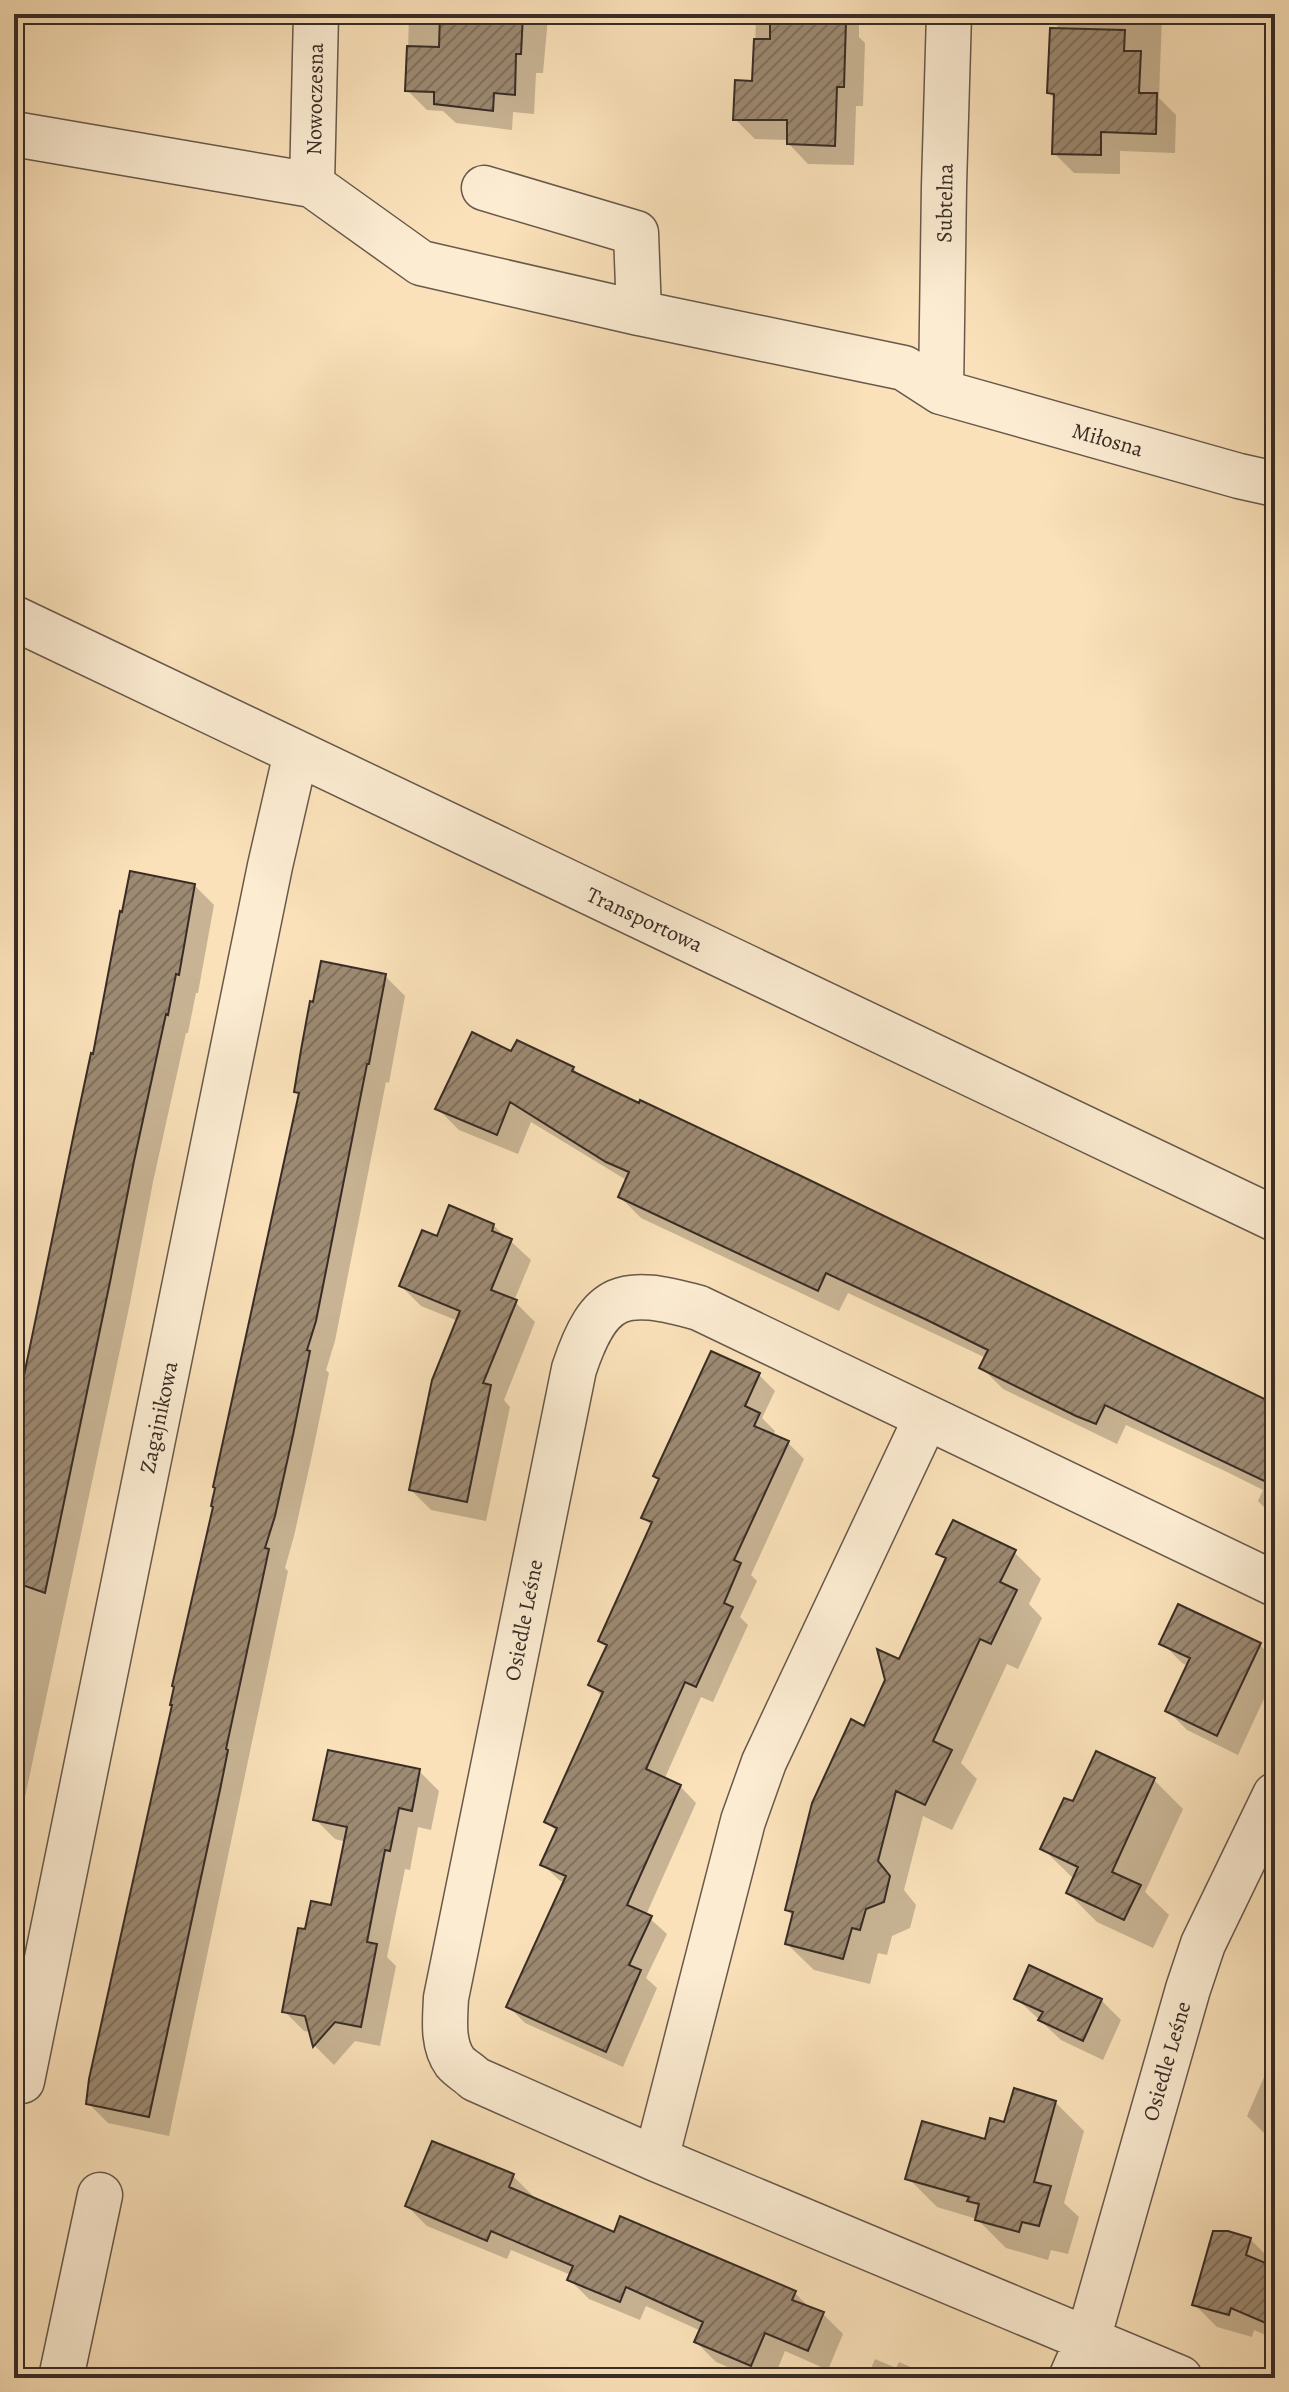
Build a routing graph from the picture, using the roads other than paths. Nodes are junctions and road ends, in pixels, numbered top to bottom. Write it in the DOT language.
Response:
graph roads {
  1 [pos="316,14"];
  2 [pos="949,14"];
  3 [pos="14,134"];
  4 [pos="312,185"];
  5 [pos="484,188"];
  6 [pos="639,313"];
  7 [pos="941,392"];
  8 [pos="1275,484"];
  9 [pos="14,618"];
  10 [pos="296,753"];
  11 [pos="1275,1219"];
  12 [pos="926,1418"];
  13 [pos="1275,1584"];
  14 [pos="1275,1795"];
  15 [pos="22,2081"];
  16 [pos="656,2159"];
  17 [pos="100,2195"];
  18 [pos="1079,2358"];
  19 [pos="61,2378"];
  20 [pos="1180,2378"];
  1 -- 4 [label="street, Nowoczesna"];
  2 -- 7 [label="street, Subtelna"];
  3 -- 4 [label="street"];
  4 -- 6 [label="street, Miłosna"];
  5 -- 6 [label="street"];
  6 -- 7 [label="street, Miłosna"];
  7 -- 8 [label="street, Miłosna"];
  9 -- 10 [label="street, Transportowa"];
  10 -- 11 [label="street, Transportowa"];
  10 -- 15 [label="street, Zagajnikowa"];
  12 -- 13 [label="street, Osiedle Leśne"];
  12 -- 16 [label="street"];
  12 -- 16 [label="street, Osiedle Leśne"];
  14 -- 18 [label="street, Osiedle Leśne"];
  16 -- 18 [label="street, Osiedle Leśne"];
  17 -- 19 [label="street"];
  18 -- 20 [label="street, Osiedle Leśne"];
}
